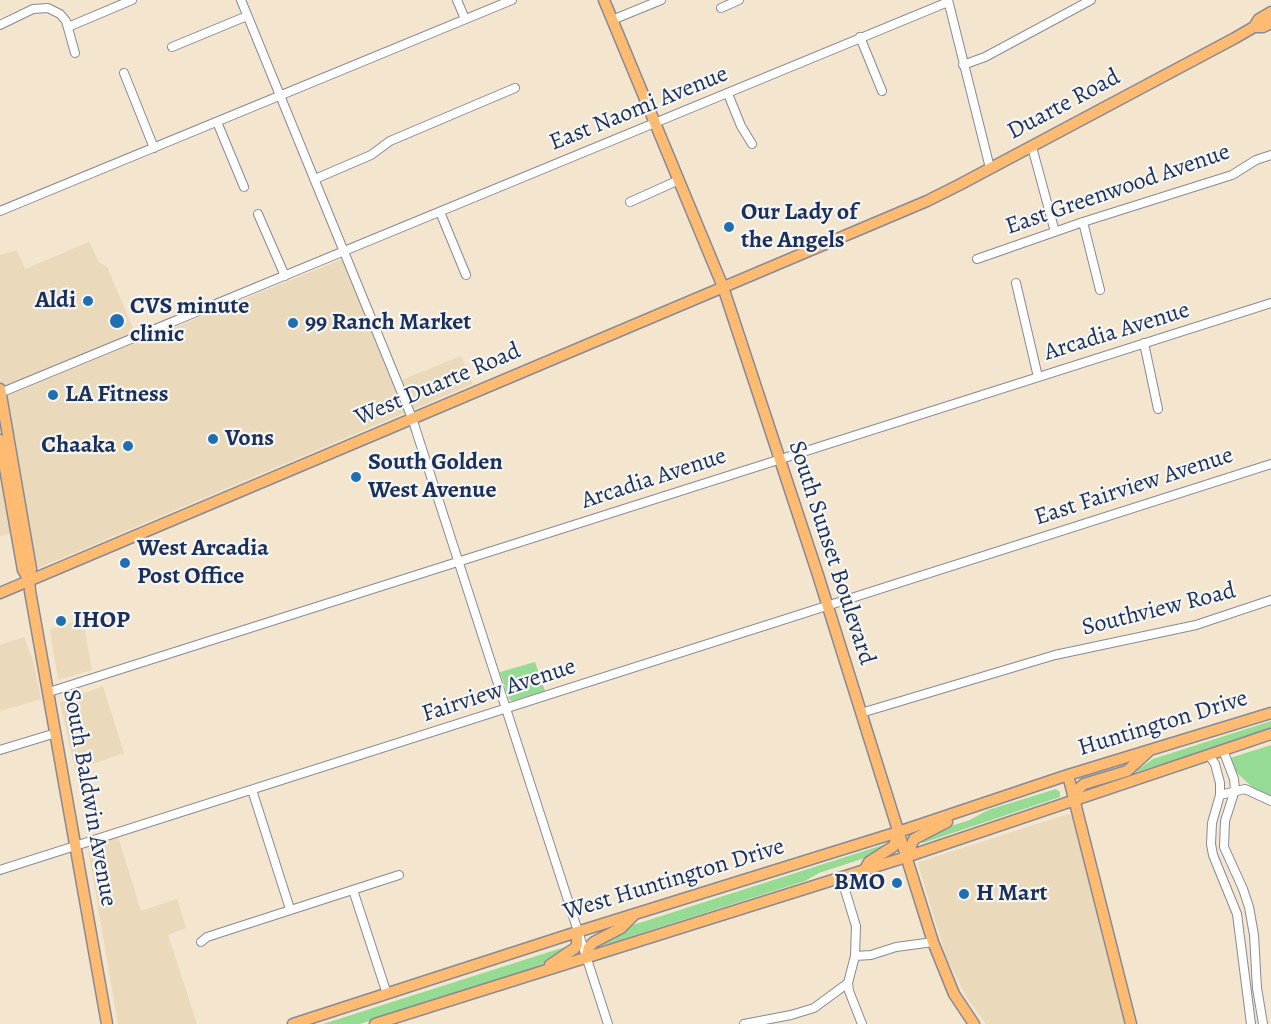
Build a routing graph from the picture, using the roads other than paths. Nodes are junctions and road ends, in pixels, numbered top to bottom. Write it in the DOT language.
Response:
graph roads {
  1 [pos="132,0"];
  2 [pos="240,0"];
  3 [pos="457,0"];
  4 [pos="512,0"];
  5 [pos="604,0"];
  6 [pos="661,0"];
  7 [pos="739,0"];
  8 [pos="1091,0"];
  9 [pos="948,1"];
  10 [pos="721,8"];
  11 [pos="1271,12"];
  12 [pos="247,16"];
  13 [pos="465,19"];
  14 [pos="612,20"];
  15 [pos="1271,23"];
  16 [pos="0,25"];
  17 [pos="68,27"];
  18 [pos="1254,27"];
  19 [pos="860,37"];
  20 [pos="172,47"];
  21 [pos="75,53"];
  22 [pos="963,65"];
  23 [pos="124,73"];
  24 [pos="515,88"];
  25 [pos="882,91"];
  26 [pos="728,94"];
  27 [pos="280,96"];
  28 [pos="217,122"];
  29 [pos="656,123"];
  30 [pos="752,144"];
  31 [pos="154,147"];
  32 [pos="1032,147"];
  33 [pos="1271,155"];
  34 [pos="990,168"];
  35 [pos="315,179"];
  36 [pos="679,180"];
  37 [pos="244,187"];
  38 [pos="630,202"];
  39 [pos="0,211"];
  40 [pos="440,212"];
  41 [pos="258,214"];
  42 [pos="891,216"];
  43 [pos="1083,222"];
  44 [pos="1055,232"];
  45 [pos="344,251"];
  46 [pos="977,259"];
  47 [pos="466,274"];
  48 [pos="285,276"];
  49 [pos="1016,283"];
  50 [pos="723,287"];
  51 [pos="1100,290"];
  52 [pos="1271,303"];
  53 [pos="1144,343"];
  54 [pos="1038,377"];
  55 [pos="0,392"];
  56 [pos="1158,409"];
  57 [pos="412,418"];
  58 [pos="0,440"];
  59 [pos="779,460"];
  60 [pos="1271,464"];
  61 [pos="1009,547"];
  62 [pos="460,562"];
  63 [pos="29,580"];
  64 [pos="0,593"];
  65 [pos="1271,600"];
  66 [pos="827,606"];
  67 [pos="49,692"];
  68 [pos="506,708"];
  69 [pos="861,713"];
  70 [pos="1271,713"];
  71 [pos="56,733"];
  72 [pos="1271,734"];
  73 [pos="0,750"];
  74 [pos="1150,750"];
  75 [pos="1223,750"];
  76 [pos="1209,755"];
  77 [pos="1068,775"];
  78 [pos="252,790"];
  79 [pos="1235,790"];
  80 [pos="1220,795"];
  81 [pos="1074,799"];
  82 [pos="1271,801"];
  83 [pos="964,810"];
  84 [pos="898,832"];
  85 [pos="76,846"];
  86 [pos="906,857"];
  87 [pos="866,869"];
  88 [pos="0,870"];
  89 [pos="1233,870"];
  90 [pos="1222,874"];
  91 [pos="399,875"];
  92 [pos="841,877"];
  93 [pos="352,890"];
  94 [pos="290,909"];
  95 [pos="636,914"];
  96 [pos="577,932"];
  97 [pos="201,942"];
  98 [pos="933,942"];
  99 [pos="855,956"];
  100 [pos="586,958"];
  101 [pos="1243,958"];
  102 [pos="1255,958"];
  103 [pos="542,970"];
  104 [pos="848,983"];
  105 [pos="387,994"];
  106 [pos="107,1024"];
  107 [pos="293,1024"];
  108 [pos="375,1024"];
  109 [pos="608,1024"];
  110 [pos="744,1024"];
  111 [pos="862,1024"];
  112 [pos="974,1024"];
  113 [pos="1131,1024"];
  114 [pos="1251,1024"];
  115 [pos="1263,1024"];
  1 -- 17 [label="street"];
  2 -- 12 [label="street"];
  3 -- 13 [label="street"];
  4 -- 13 [label="street"];
  5 -- 14 [label="main road, South Sunset Boulevard"];
  6 -- 14 [label="street"];
  7 -- 10 [label="street"];
  8 -- 22 [label="street"];
  9 -- 19 [label="street, East Naomi Avenue"];
  9 -- 22 [label="street"];
  11 -- 18 [label="main road, Duarte Road"];
  12 -- 20 [label="street"];
  12 -- 27 [label="street"];
  13 -- 27 [label="street"];
  14 -- 29 [label="main road, South Sunset Boulevard"];
  15 -- 18 [label="main road, Duarte Road"];
  16 -- 17 [label="street"];
  17 -- 21 [label="street"];
  18 -- 32 [label="main road, Duarte Road"];
  19 -- 25 [label="street"];
  19 -- 26 [label="street, East Naomi Avenue"];
  22 -- 34 [label="street"];
  23 -- 31 [label="street"];
  24 -- 35 [label="street"];
  26 -- 29 [label="street, East Naomi Avenue"];
  26 -- 30 [label="street"];
  27 -- 28 [label="street"];
  27 -- 35 [label="street"];
  28 -- 31 [label="street"];
  28 -- 37 [label="street"];
  29 -- 36 [label="main road, South Sunset Boulevard"];
  29 -- 40 [label="street, East Naomi Avenue"];
  31 -- 39 [label="street"];
  32 -- 34 [label="main road, Duarte Road"];
  32 -- 44 [label="street"];
  33 -- 43 [label="street, East Greenwood Avenue"];
  34 -- 42 [label="main road, Duarte Road"];
  35 -- 45 [label="street"];
  36 -- 38 [label="street"];
  36 -- 50 [label="main road, South Sunset Boulevard"];
  40 -- 45 [label="street, East Naomi Avenue"];
  40 -- 47 [label="street"];
  41 -- 48 [label="street"];
  42 -- 50 [label="main road, West Duarte Road"];
  43 -- 44 [label="street, East Greenwood Avenue"];
  43 -- 51 [label="street"];
  44 -- 46 [label="street, East Greenwood Avenue"];
  45 -- 48 [label="street, East Naomi Avenue"];
  45 -- 57 [label="street"];
  48 -- 55 [label="street, East Naomi Avenue"];
  49 -- 54 [label="street"];
  50 -- 57 [label="main road, West Duarte Road"];
  50 -- 59 [label="main road, South Sunset Boulevard"];
  52 -- 53 [label="street, Arcadia Avenue"];
  53 -- 54 [label="street, Arcadia Avenue"];
  53 -- 56 [label="street"];
  54 -- 59 [label="street, Arcadia Avenue"];
  55 -- 63 [label="main road, South Baldwin Avenue"];
  57 -- 62 [label="street"];
  57 -- 63 [label="main road, West Duarte Road"];
  58 -- 63 [label="main road, South Baldwin Avenue"];
  59 -- 62 [label="street, Arcadia Avenue"];
  59 -- 66 [label="main road, South Sunset Boulevard"];
  60 -- 61 [label="street, East Fairview Avenue"];
  61 -- 66 [label="street, Fairview Avenue"];
  62 -- 67 [label="street, Arcadia Avenue"];
  62 -- 68 [label="street"];
  63 -- 64 [label="main road, West Duarte Road"];
  63 -- 67 [label="main road, South Baldwin Avenue"];
  65 -- 69 [label="street, Southview Road"];
  66 -- 68 [label="street, Fairview Avenue"];
  66 -- 69 [label="main road, South Sunset Boulevard"];
  67 -- 71 [label="main road, South Baldwin Avenue"];
  68 -- 78 [label="street, Fairview Avenue"];
  68 -- 96 [label="street"];
  69 -- 84 [label="main road, South Sunset Boulevard"];
  70 -- 74 [label="main road, Huntington Drive"];
  71 -- 73 [label="street"];
  71 -- 85 [label="main road, South Baldwin Avenue"];
  72 -- 75 [label="main road, Huntington Drive"];
  74 -- 77 [label="main road, Huntington Drive"];
  74 -- 81 [label="main road"];
  75 -- 76 [label="main road, Huntington Drive"];
  75 -- 79 [label="street"];
  76 -- 80 [label="street"];
  76 -- 81 [label="main road, Huntington Drive"];
  77 -- 81 [label="main road"];
  77 -- 83 [label="main road, West Huntington Drive"];
  78 -- 85 [label="street, Fairview Avenue"];
  78 -- 94 [label="street"];
  79 -- 80 [label="street"];
  79 -- 82 [label="street"];
  79 -- 89 [label="street"];
  80 -- 90 [label="street"];
  81 -- 86 [label="main road, West Huntington Drive"];
  81 -- 113 [label="main road"];
  83 -- 84 [label="main road, West Huntington Drive"];
  83 -- 86 [label="main road"];
  84 -- 86 [label="main road, South Sunset Boulevard"];
  84 -- 87 [label="main road"];
  84 -- 95 [label="main road, West Huntington Drive"];
  85 -- 88 [label="street, Fairview Avenue"];
  85 -- 106 [label="main road, South Baldwin Avenue"];
  86 -- 87 [label="main road, West Huntington Drive"];
  86 -- 98 [label="main road, South Sunset Boulevard"];
  87 -- 92 [label="main road, West Huntington Drive"];
  89 -- 90 [label="street"];
  89 -- 102 [label="street"];
  90 -- 101 [label="street"];
  91 -- 93 [label="street"];
  92 -- 99 [label="street"];
  92 -- 100 [label="main road, West Huntington Drive"];
  93 -- 94 [label="street"];
  93 -- 105 [label="street"];
  94 -- 97 [label="street"];
  95 -- 96 [label="main road, West Huntington Drive"];
  95 -- 100 [label="main road"];
  96 -- 100 [label="street"];
  96 -- 103 [label="main road"];
  96 -- 105 [label="main road, West Huntington Drive"];
  98 -- 99 [label="street"];
  98 -- 112 [label="main road, South Sunset Boulevard"];
  99 -- 104 [label="street"];
  100 -- 103 [label="main road, West Huntington Drive"];
  100 -- 109 [label="street"];
  101 -- 102 [label="street"];
  101 -- 114 [label="street"];
  102 -- 115 [label="street"];
  103 -- 108 [label="main road, West Huntington Drive"];
  104 -- 110 [label="street"];
  104 -- 111 [label="street"];
  105 -- 107 [label="main road, West Huntington Drive"];
}
